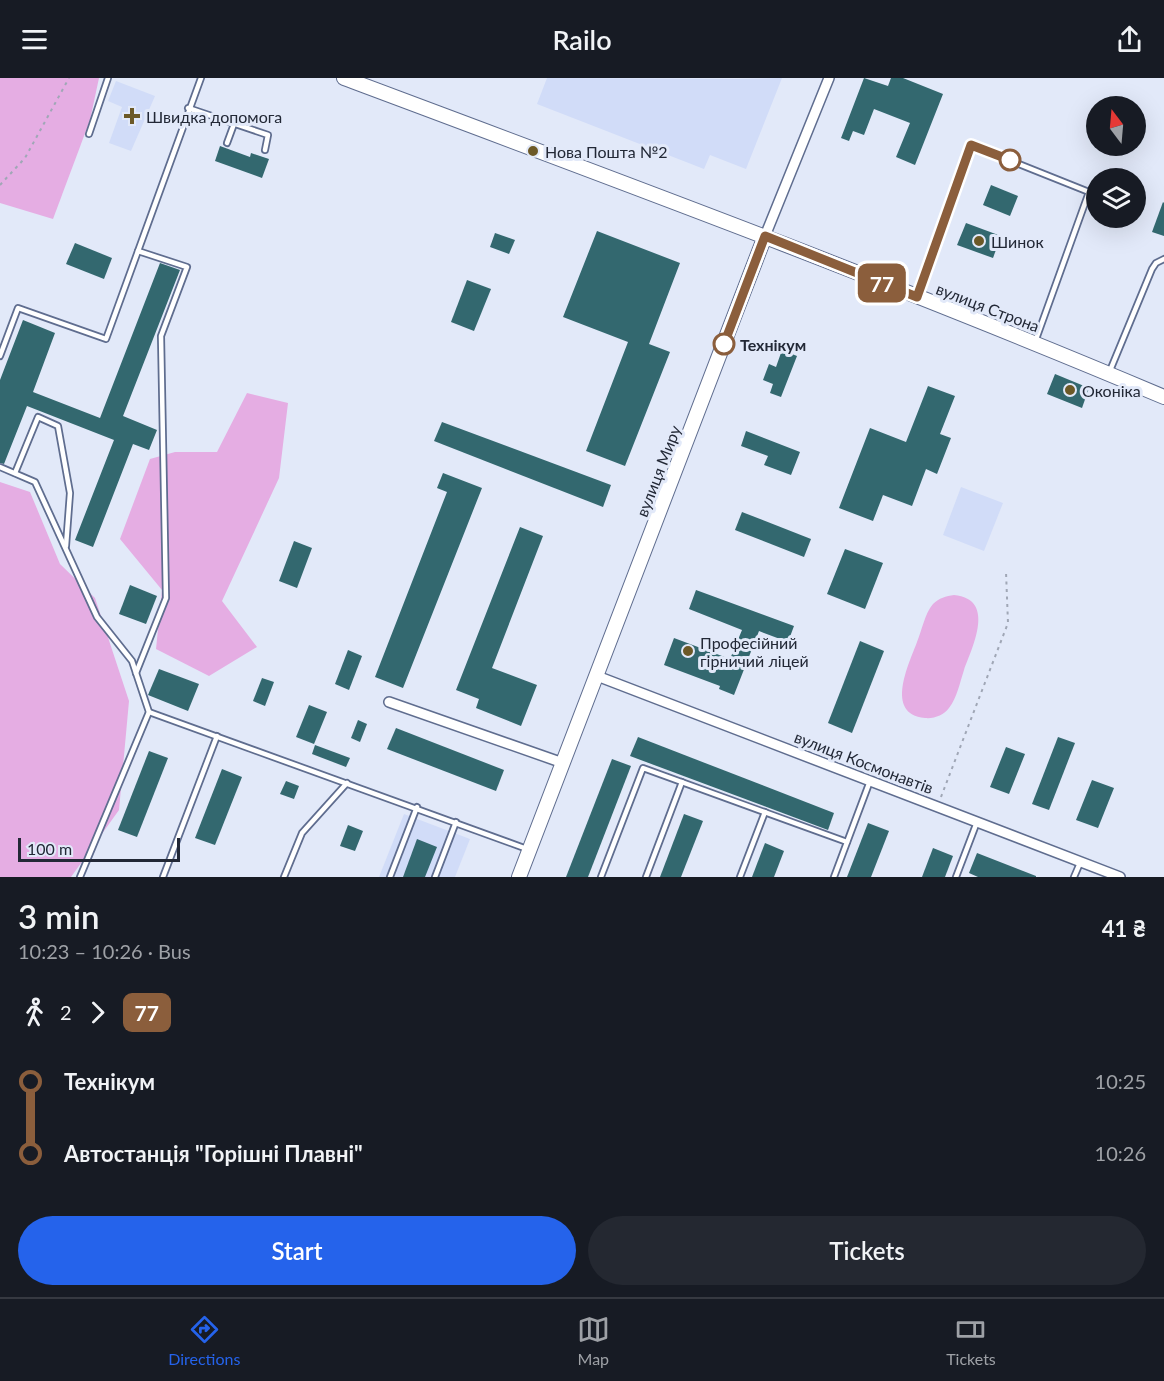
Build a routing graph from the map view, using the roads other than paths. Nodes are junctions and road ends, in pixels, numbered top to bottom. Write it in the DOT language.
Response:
graph roads {
  1 [pos="108,78"];
  2 [pos="201,78"];
  3 [pos="344,78"];
  4 [pos="829,78"];
  5 [pos="189,108"];
  6 [pos="234,124"];
  7 [pos="89,134"];
  8 [pos="227,143"];
  9 [pos="266,150"];
  10 [pos="765,236"];
  11 [pos="138,251"];
  12 [pos="1164,259"];
  13 [pos="917,297"];
  14 [pos="1035,342"];
  15 [pos="0,356"];
  16 [pos="1109,374"];
  17 [pos="1164,397"];
  18 [pos="0,467"];
  19 [pos="15,473"];
  20 [pos="65,548"];
  21 [pos="136,673"];
  22 [pos="597,676"];
  23 [pos="389,702"];
  24 [pos="149,712"];
  25 [pos="217,736"];
  26 [pos="563,763"];
  27 [pos="870,781"];
  28 [pos="682,782"];
  29 [pos="347,783"];
  30 [pos="417,807"];
  31 [pos="765,812"];
  32 [pos="456,822"];
  33 [pos="977,822"];
  34 [pos="847,842"];
  35 [pos="529,850"];
  36 [pos="1080,861"];
  37 [pos="80,877"];
  38 [pos="163,877"];
  39 [pos="284,877"];
  40 [pos="390,877"];
  41 [pos="435,877"];
  42 [pos="519,877"];
  43 [pos="601,877"];
  44 [pos="646,877"];
  45 [pos="740,877"];
  46 [pos="834,877"];
  47 [pos="956,877"];
  48 [pos="1074,877"];
  49 [pos="1120,877"];
  1 -- 7 [label="lane"];
  2 -- 5 [label="lane"];
  3 -- 10 [label="main road, вулиця Строна"];
  4 -- 10 [label="street, вулиця Миру"];
  5 -- 6 [label="lane"];
  5 -- 11 [label="lane"];
  6 -- 8 [label="lane"];
  6 -- 9 [label="lane"];
  10 -- 13 [label="main road, вулиця Строна"];
  10 -- 22 [label="main road, вулиця Миру"];
  11 -- 15 [label="lane"];
  11 -- 21 [label="lane"];
  12 -- 16 [label="lane"];
  13 -- 14 [label="main road, вулиця Строна"];
  13 -- 14 [label="lane"];
  14 -- 16 [label="main road, вулиця Строна"];
  16 -- 17 [label="main road, вулиця Строна"];
  18 -- 19 [label="lane"];
  19 -- 20 [label="lane"];
  19 -- 20 [label="lane"];
  20 -- 21 [label="lane"];
  21 -- 24 [label="lane"];
  22 -- 26 [label="main road, вулиця Миру"];
  22 -- 27 [label="street, вулиця Космонавтів"];
  23 -- 26 [label="street"];
  24 -- 25 [label="lane"];
  24 -- 37 [label="lane"];
  25 -- 29 [label="lane"];
  25 -- 38 [label="lane"];
  26 -- 35 [label="main road, вулиця Миру"];
  27 -- 33 [label="street, вулиця Космонавтів"];
  27 -- 34 [label="lane"];
  28 -- 31 [label="lane"];
  28 -- 43 [label="lane"];
  28 -- 44 [label="lane"];
  29 -- 30 [label="lane"];
  29 -- 39 [label="lane"];
  30 -- 32 [label="lane"];
  30 -- 40 [label="lane"];
  31 -- 34 [label="lane"];
  31 -- 45 [label="lane"];
  32 -- 35 [label="lane"];
  32 -- 41 [label="lane"];
  33 -- 36 [label="street, вулиця Космонавтів"];
  33 -- 47 [label="lane"];
  34 -- 46 [label="lane"];
  35 -- 42 [label="main road, вулиця Миру"];
  36 -- 48 [label="lane"];
  36 -- 49 [label="street, вулиця Космонавтів"];
}
